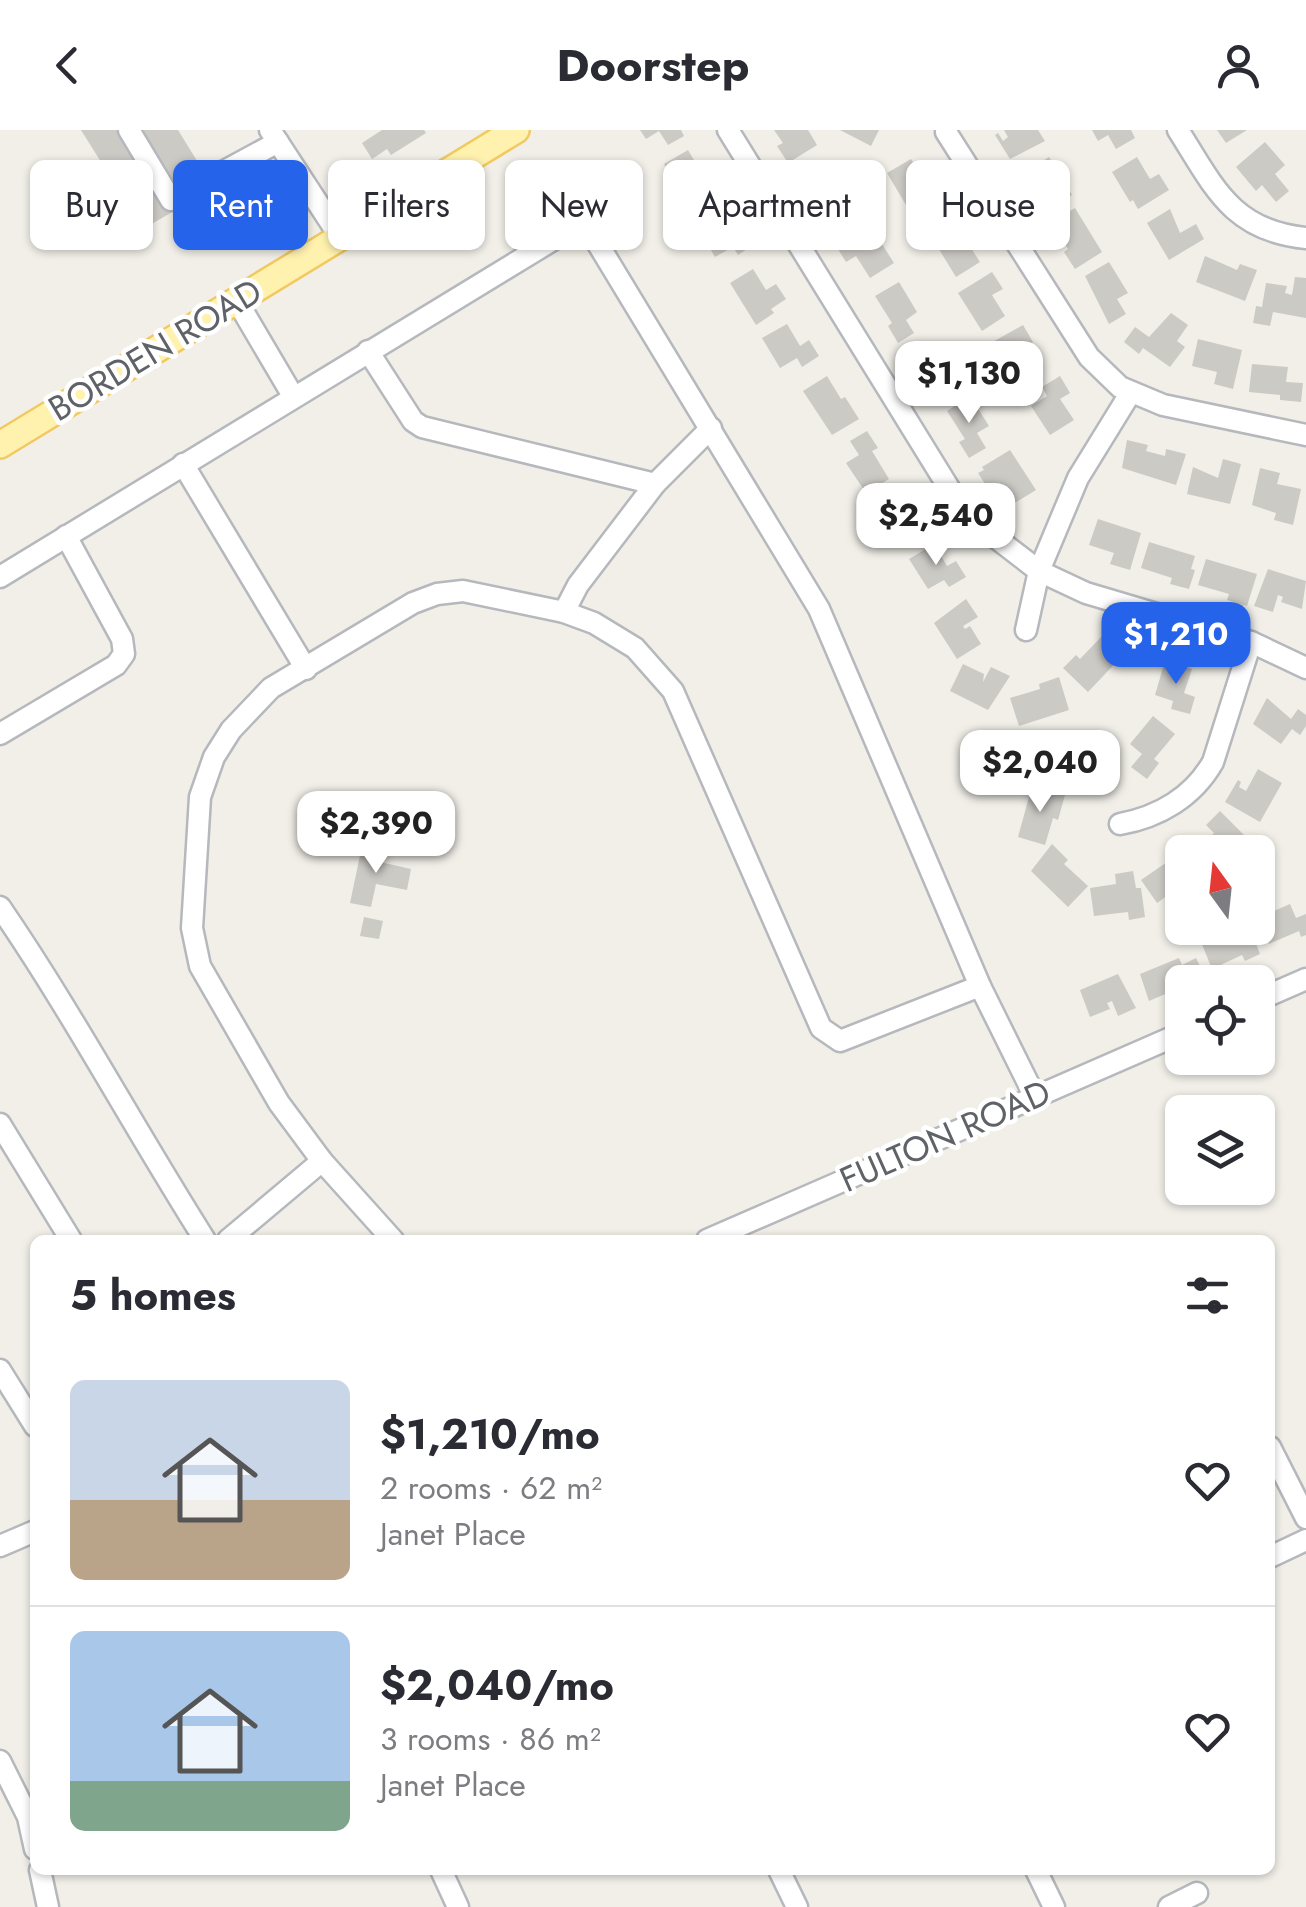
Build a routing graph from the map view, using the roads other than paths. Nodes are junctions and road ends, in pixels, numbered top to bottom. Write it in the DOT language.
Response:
graph roads {
  1 [pos="130,130"];
  2 [pos="516,130"];
  3 [pos="728,130"];
  4 [pos="1178,130"];
  5 [pos="946,132"];
  6 [pos="274,136"];
  7 [pos="486,138"];
  8 [pos="454,160"];
  9 [pos="328,219"];
  10 [pos="1306,238"];
  11 [pos="328,245"];
  12 [pos="237,300"];
  13 [pos="368,352"];
  14 [pos="1131,392"];
  15 [pos="293,396"];
  16 [pos="712,428"];
  17 [pos="1306,435"];
  18 [pos="0,445"];
  19 [pos="183,464"];
  20 [pos="655,484"];
  21 [pos="66,536"];
  22 [pos="1039,571"];
  23 [pos="0,577"];
  24 [pos="564,612"];
  25 [pos="1026,630"];
  26 [pos="1250,642"];
  27 [pos="1306,668"];
  28 [pos="306,669"];
  29 [pos="0,734"];
  30 [pos="1120,824"];
  31 [pos="0,907"];
  32 [pos="1306,979"];
  33 [pos="980,986"];
  34 [pos="1275,993"];
  35 [pos="1165,1040"];
  36 [pos="1036,1097"];
  37 [pos="0,1124"];
  38 [pos="322,1161"];
  39 [pos="67,1235"];
  40 [pos="202,1235"];
  41 [pos="234,1235"];
  42 [pos="389,1235"];
  43 [pos="719,1235"];
  44 [pos="0,1370"];
  45 [pos="30,1418"];
  46 [pos="1275,1456"];
  47 [pos="1306,1518"];
  48 [pos="30,1533"];
  49 [pos="1306,1540"];
  50 [pos="0,1546"];
  51 [pos="1275,1555"];
  52 [pos="0,1761"];
  53 [pos="30,1813"];
  54 [pos="41,1875"];
  55 [pos="443,1875"];
  56 [pos="781,1875"];
  57 [pos="1038,1875"];
  58 [pos="1197,1893"];
  59 [pos="48,1907"];
  60 [pos="458,1907"];
  61 [pos="797,1907"];
  62 [pos="1054,1907"];
  63 [pos="1168,1907"];
  1 -- 6 [label="street"];
  2 -- 7 [label="main road, BORDEN ROAD"];
  3 -- 22 [label="street"];
  4 -- 10 [label="street"];
  5 -- 14 [label="street"];
  6 -- 9 [label="street"];
  7 -- 8 [label="main road, BORDEN ROAD"];
  11 -- 12 [label="main road, BORDEN ROAD"];
  12 -- 15 [label="street"];
  12 -- 18 [label="main road, BORDEN ROAD"];
  13 -- 15 [label="street"];
  13 -- 16 [label="street"];
  13 -- 20 [label="street"];
  14 -- 17 [label="street"];
  14 -- 22 [label="street"];
  15 -- 19 [label="street"];
  16 -- 20 [label="street"];
  16 -- 33 [label="street"];
  19 -- 21 [label="street"];
  19 -- 28 [label="street"];
  20 -- 24 [label="street"];
  21 -- 23 [label="street"];
  21 -- 29 [label="street"];
  22 -- 25 [label="street"];
  22 -- 26 [label="street"];
  24 -- 28 [label="street"];
  24 -- 33 [label="street"];
  26 -- 27 [label="street"];
  26 -- 30 [label="street"];
  28 -- 38 [label="street"];
  31 -- 40 [label="street"];
  32 -- 34 [label="street"];
  33 -- 36 [label="street"];
  35 -- 36 [label="street, FULTON ROAD"];
  36 -- 43 [label="street, FULTON ROAD"];
  37 -- 39 [label="street"];
  38 -- 41 [label="street"];
  38 -- 42 [label="street"];
  44 -- 45 [label="street"];
  46 -- 47 [label="street"];
  48 -- 50 [label="street"];
  49 -- 51 [label="street"];
  52 -- 53 [label="street"];
  54 -- 59 [label="street"];
  55 -- 60 [label="street"];
  56 -- 61 [label="street"];
  57 -- 62 [label="street"];
  58 -- 63 [label="street"];
}
